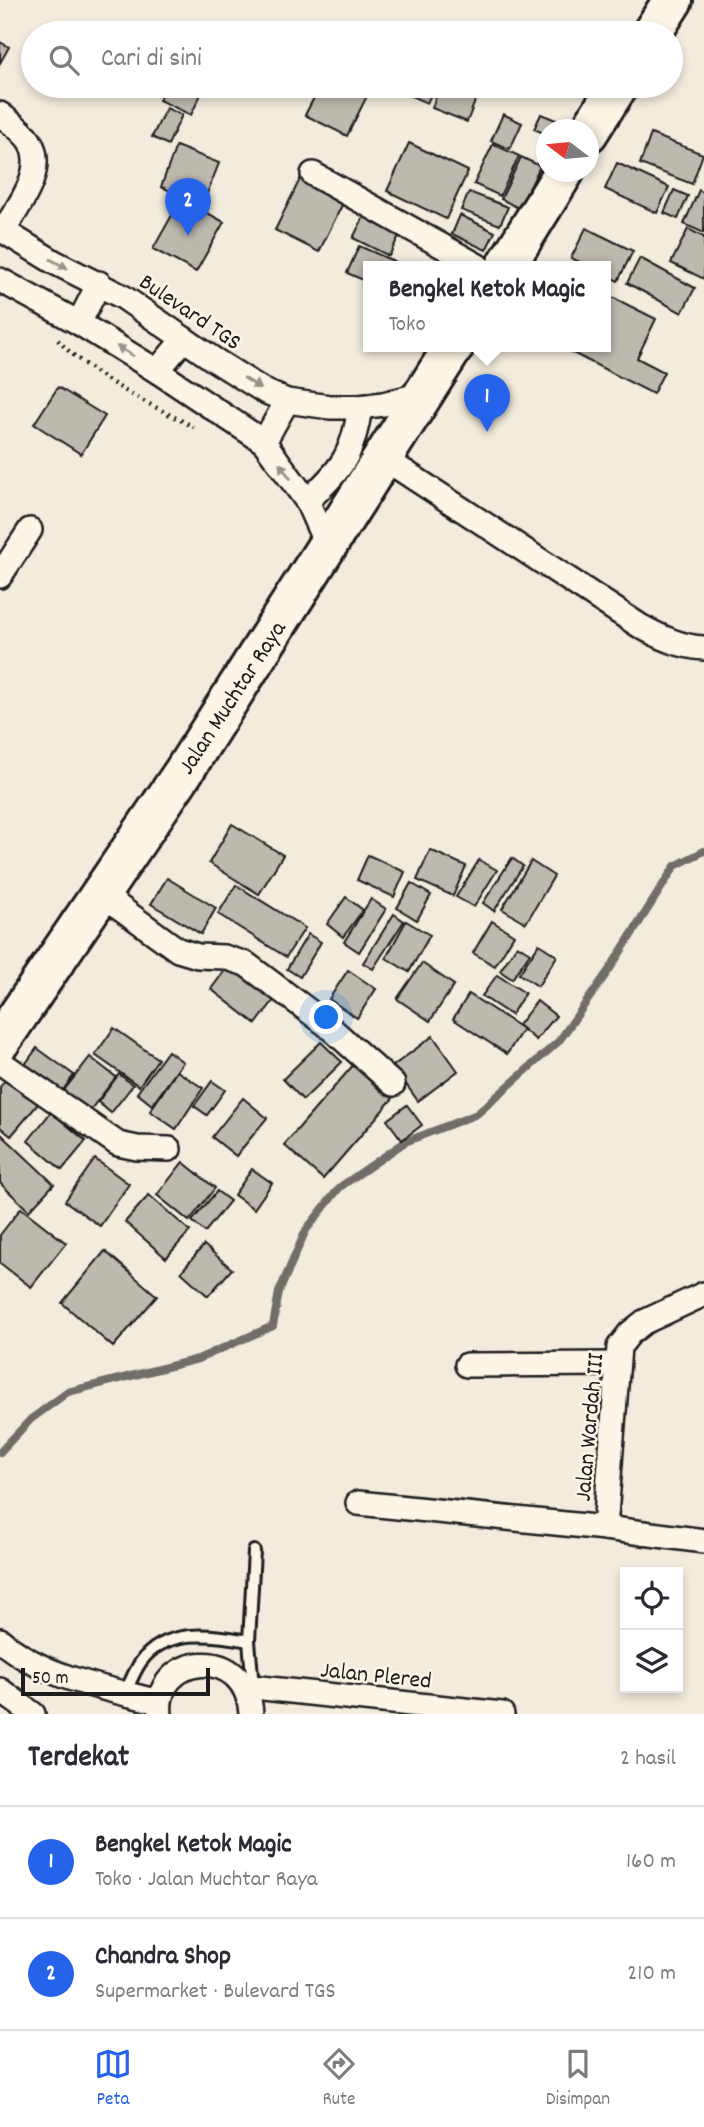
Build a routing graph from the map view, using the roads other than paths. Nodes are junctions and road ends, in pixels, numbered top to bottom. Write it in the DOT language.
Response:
graph roads {
  1 [pos="673,0"];
  2 [pos="660,21"];
  3 [pos="611,98"];
  4 [pos="0,114"];
  5 [pos="598,119"];
  6 [pos="313,174"];
  7 [pos="558,182"];
  8 [pos="1,230"];
  9 [pos="469,261"];
  10 [pos="509,261"];
  11 [pos="0,279"];
  12 [pos="99,283"];
  13 [pos="79,323"];
  14 [pos="184,340"];
  15 [pos="450,352"];
  16 [pos="158,371"];
  17 [pos="423,394"];
  18 [pos="287,401"];
  19 [pos="360,407"];
  20 [pos="264,442"];
  21 [pos="382,457"];
  22 [pos="307,501"];
  23 [pos="30,530"];
  24 [pos="327,546"];
  25 [pos="0,576"];
  26 [pos="704,648"];
  27 [pos="100,893"];
  28 [pos="0,1042"];
  29 [pos="0,1062"];
  30 [pos="393,1084"];
  31 [pos="169,1149"];
  32 [pos="704,1294"];
  33 [pos="617,1364"];
  34 [pos="467,1365"];
  35 [pos="358,1503"];
  36 [pos="605,1528"];
  37 [pos="704,1541"];
  38 [pos="254,1551"];
  39 [pos="0,1640"];
  40 [pos="249,1641"];
  41 [pos="249,1686"];
  42 [pos="0,1690"];
  43 [pos="125,1693"];
  44 [pos="160,1708"];
  45 [pos="33,1714"];
  46 [pos="251,1714"];
  47 [pos="502,1714"];
  1 -- 2 [label="highway"];
  3 -- 5 [label="highway"];
  4 -- 8 [label="street"];
  6 -- 9 [label="street"];
  7 -- 10 [label="highway"];
  8 -- 12 [label="street, Bulevard TGS, one-way"];
  11 -- 13 [label="street"];
  12 -- 13 [label="street"];
  12 -- 14 [label="street, Bulevard TGS"];
  16 -- 13 [label="street, one-way"];
  14 -- 16 [label="street"];
  14 -- 18 [label="street, Bulevard TGS, one-way"];
  15 -- 17 [label="highway, Jalan Muchtar Raya"];
  16 -- 20 [label="street"];
  17 -- 19 [label="street, Bulevard TGS"];
  17 -- 21 [label="highway, Jalan Muchtar Raya"];
  18 -- 19 [label="street, Bulevard TGS"];
  18 -- 20 [label="street"];
  19 -- 22 [label="street"];
  22 -- 20 [label="street, one-way"];
  21 -- 24 [label="highway, Jalan Muchtar Raya"];
  21 -- 26 [label="street"];
  22 -- 24 [label="street"];
  23 -- 25 [label="street"];
  24 -- 27 [label="highway, Jalan Muchtar Raya"];
  27 -- 28 [label="highway, Jalan Muchtar Raya"];
  27 -- 30 [label="street"];
  29 -- 31 [label="street"];
  32 -- 33 [label="street, Jalan Wardah III"];
  33 -- 34 [label="street"];
  33 -- 36 [label="street, Jalan Wardah III"];
  35 -- 36 [label="street"];
  36 -- 37 [label="street"];
  38 -- 40 [label="lane"];
  39 -- 43 [label="street"];
  40 -- 41 [label="lane"];
  40 -- 43 [label="lane"];
  41 -- 44 [label="street"];
  41 -- 46 [label="street"];
  41 -- 47 [label="street, Jalan Plered"];
  42 -- 45 [label="street"];
  43 -- 44 [label="street"];
}
